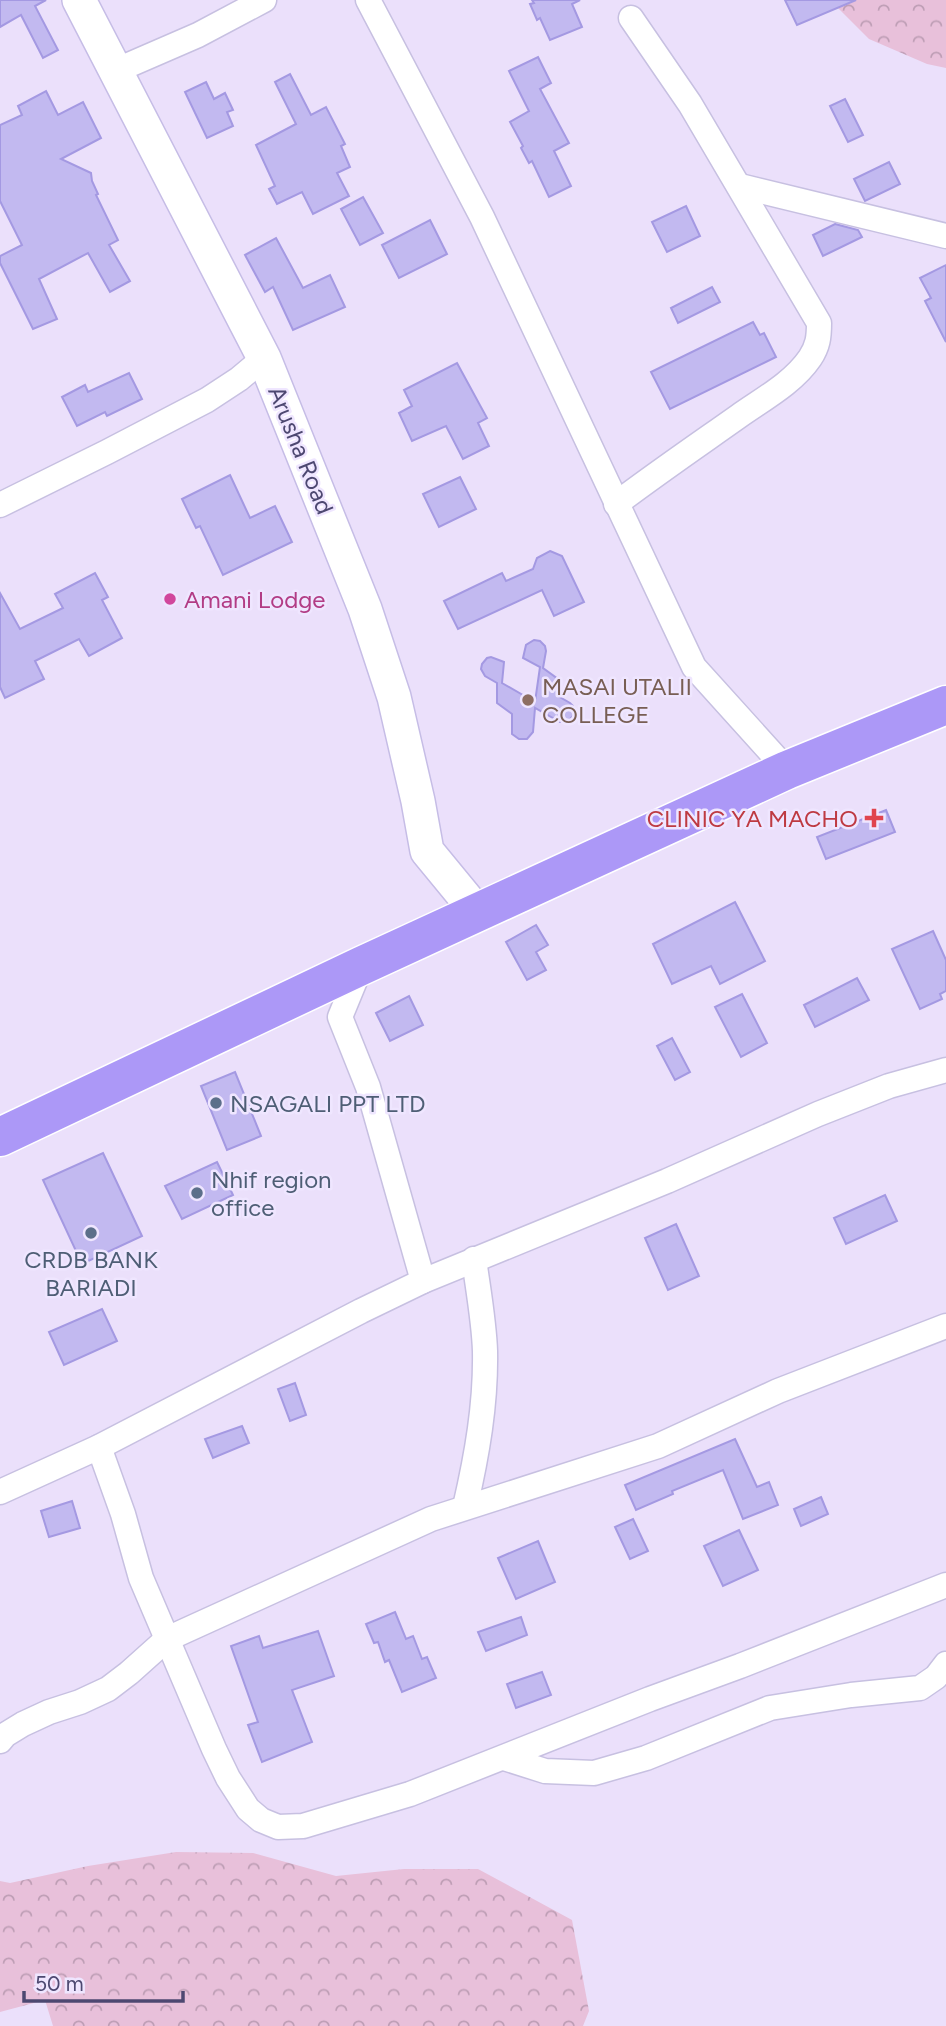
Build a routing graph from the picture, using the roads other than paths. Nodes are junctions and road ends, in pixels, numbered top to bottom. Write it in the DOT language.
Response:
graph roads {
  1 [pos="79,0"];
  2 [pos="264,0"];
  3 [pos="368,0"];
  4 [pos="631,19"];
  5 [pos="115,71"];
  6 [pos="740,186"];
  7 [pos="946,236"];
  8 [pos="264,358"];
  9 [pos="616,504"];
  10 [pos="0,505"];
  11 [pos="946,705"];
  12 [pos="787,770"];
  13 [pos="478,913"];
  14 [pos="361,966"];
  15 [pos="946,1070"];
  16 [pos="0,1136"];
  17 [pos="474,1259"];
  18 [pos="423,1281"];
  19 [pos="946,1326"];
  20 [pos="99,1447"];
  21 [pos="0,1492"];
  22 [pos="465,1507"];
  23 [pos="946,1586"];
  24 [pos="167,1639"];
  25 [pos="946,1664"];
  26 [pos="0,1741"];
  27 [pos="504,1758"];
  1 -- 5 [label="main road, Arusha Road"];
  2 -- 5 [label="street"];
  3 -- 9 [label="street"];
  4 -- 6 [label="street"];
  5 -- 8 [label="main road, Arusha Road"];
  6 -- 7 [label="street"];
  6 -- 9 [label="street"];
  8 -- 10 [label="street"];
  8 -- 13 [label="main road, Arusha Road"];
  9 -- 12 [label="street"];
  11 -- 12 [label="highway"];
  12 -- 13 [label="highway"];
  13 -- 14 [label="highway"];
  14 -- 16 [label="highway"];
  14 -- 18 [label="street"];
  15 -- 17 [label="street"];
  17 -- 18 [label="street"];
  17 -- 22 [label="street"];
  18 -- 20 [label="street"];
  19 -- 22 [label="street"];
  20 -- 21 [label="street"];
  20 -- 24 [label="street"];
  22 -- 24 [label="street"];
  23 -- 27 [label="street"];
  24 -- 26 [label="street"];
  24 -- 27 [label="street"];
  25 -- 27 [label="street"];
}
